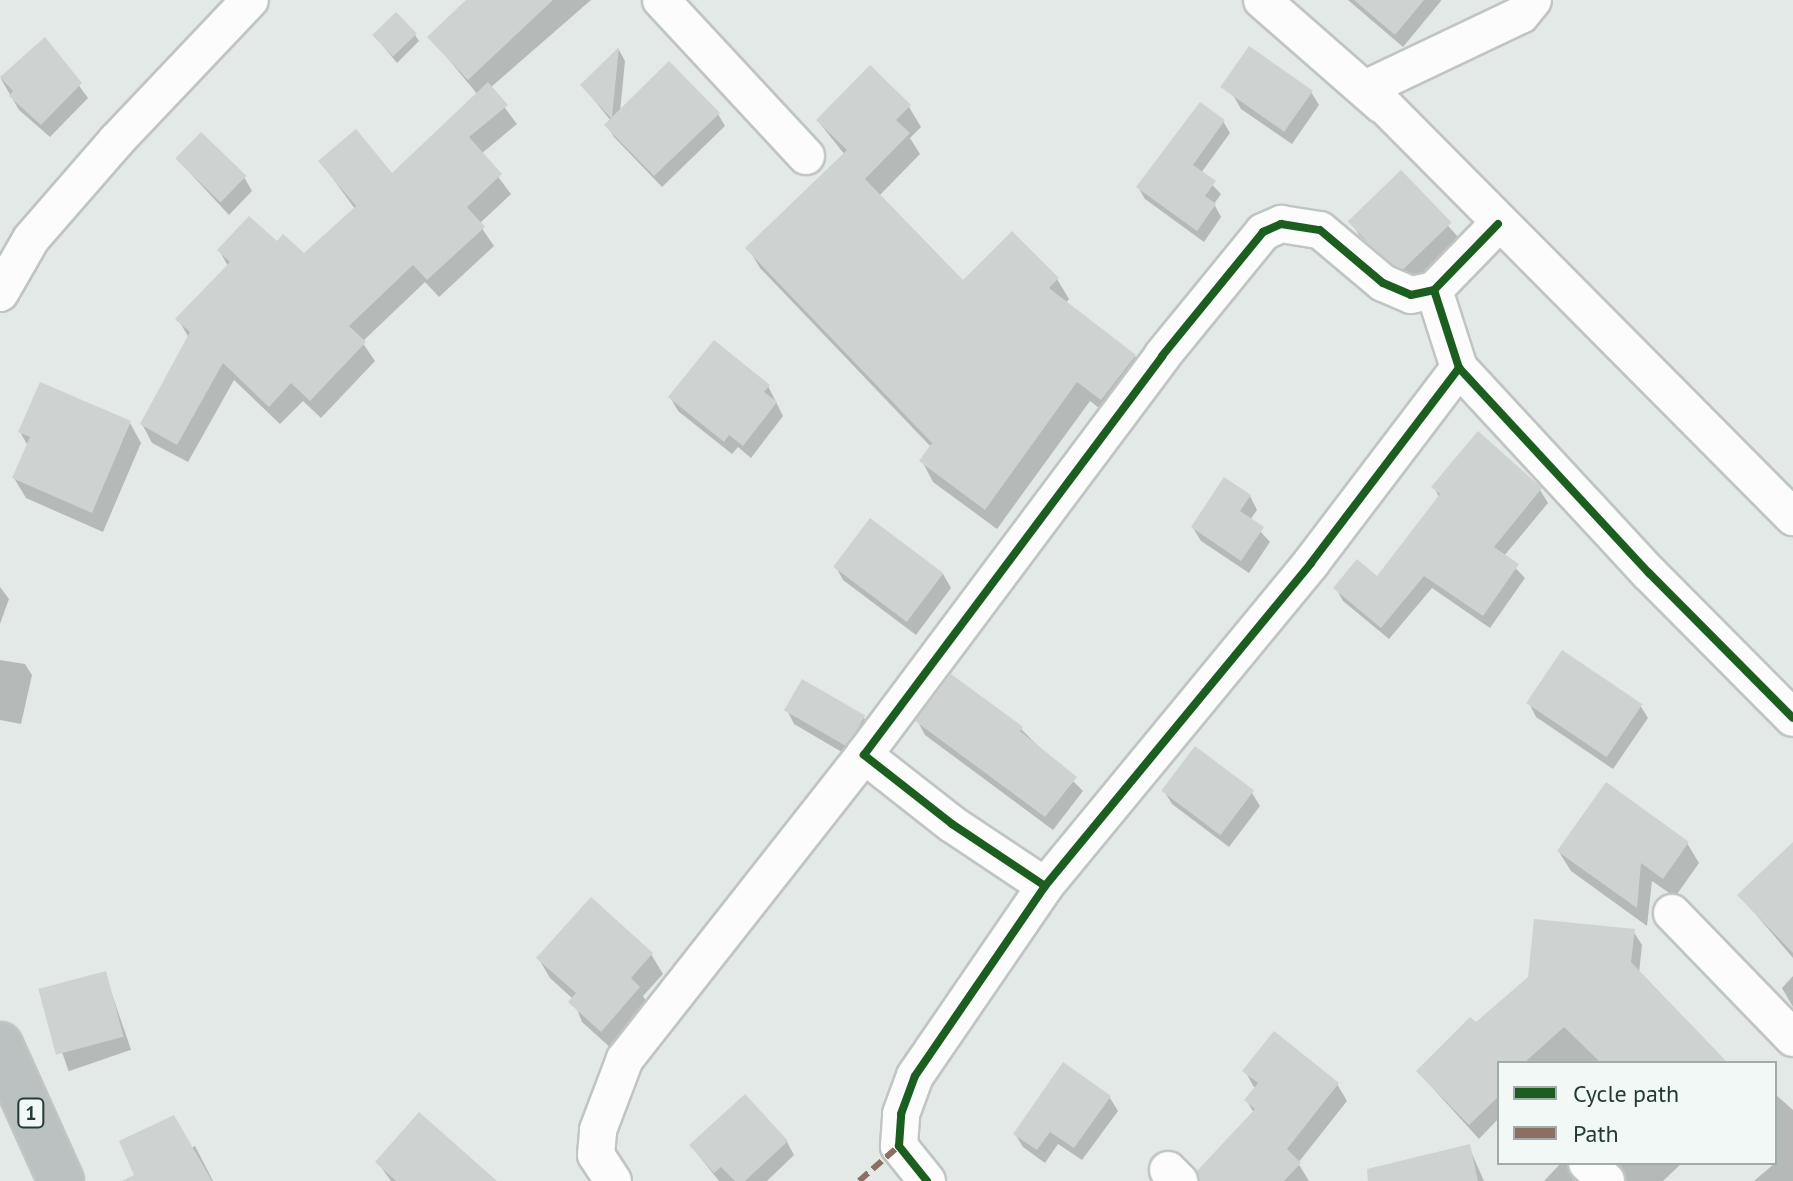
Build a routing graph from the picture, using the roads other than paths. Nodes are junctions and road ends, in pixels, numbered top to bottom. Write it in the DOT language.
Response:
graph roads {
  1 [pos="250,0"];
  2 [pos="661,0"];
  3 [pos="1533,0"];
  4 [pos="1263,1"];
  5 [pos="1367,88"];
  6 [pos="806,156"];
  7 [pos="1498,224"];
  8 [pos="1434,290"];
  9 [pos="0,293"];
  10 [pos="1459,368"];
  11 [pos="1793,517"];
  12 [pos="1793,718"];
  13 [pos="864,755"];
  14 [pos="1045,886"];
  15 [pos="1672,913"];
  16 [pos="1793,1038"];
  17 [pos="0,1045"];
  18 [pos="1589,1165"];
  19 [pos="61,1181"];
  20 [pos="613,1181"];
  21 [pos="927,1181"];
  22 [pos="1606,1181"];
  1 -- 9 [label="street"];
  2 -- 6 [label="street"];
  3 -- 5 [label="street"];
  4 -- 5 [label="street"];
  5 -- 7 [label="street"];
  7 -- 8 [label="street"];
  7 -- 11 [label="street"];
  8 -- 10 [label="street"];
  8 -- 13 [label="street"];
  10 -- 12 [label="street"];
  10 -- 14 [label="street"];
  13 -- 14 [label="street"];
  13 -- 20 [label="street"];
  14 -- 21 [label="street"];
  15 -- 16 [label="street"];
  17 -- 19 [label="highway, 1"];
  18 -- 22 [label="street"];
}
